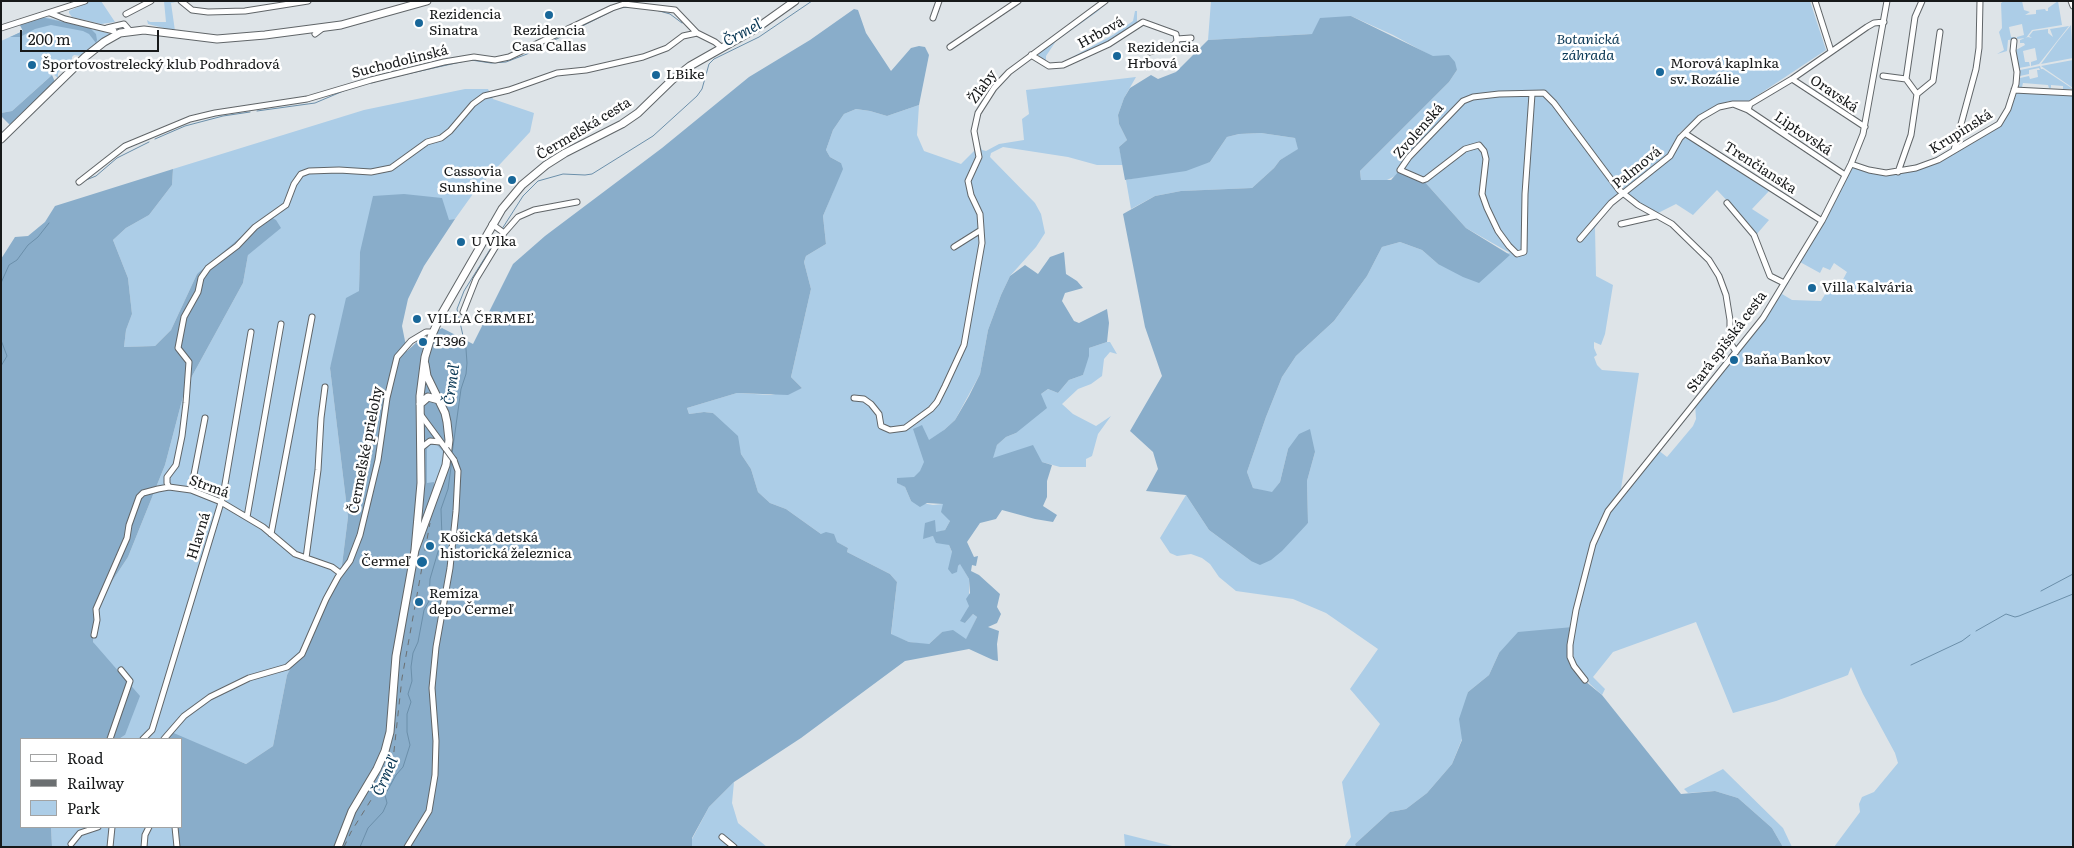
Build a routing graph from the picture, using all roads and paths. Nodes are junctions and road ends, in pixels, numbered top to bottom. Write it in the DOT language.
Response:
graph roads {
  1 [pos="85,1"];
  2 [pos="151,1"];
  3 [pos="181,1"];
  4 [pos="308,1"];
  5 [pos="427,1"];
  6 [pos="795,1"];
  7 [pos="939,1"];
  8 [pos="1018,1"];
  9 [pos="1105,1"];
  10 [pos="1815,1"];
  11 [pos="1887,1"];
  12 [pos="1922,1"];
  13 [pos="1980,1"];
  14 [pos="2071,1"];
  15 [pos="2073,6"];
  16 [pos="66,8"];
  17 [pos="50,13"];
  18 [pos="933,18"];
  19 [pos="70,20"];
  20 [pos="1884,22"];
  21 [pos="1,28"];
  22 [pos="128,28"];
  23 [pos="323,28"];
  24 [pos="115,31"];
  25 [pos="1940,32"];
  26 [pos="697,33"];
  27 [pos="315,34"];
  28 [pos="1191,38"];
  29 [pos="1177,39"];
  30 [pos="2014,41"];
  31 [pos="721,47"];
  32 [pos="950,47"];
  33 [pos="1831,51"];
  34 [pos="1150,52"];
  35 [pos="1031,55"];
  36 [pos="1883,76"];
  37 [pos="1792,79"];
  38 [pos="1906,79"];
  39 [pos="2014,90"];
  40 [pos="2073,93"];
  41 [pos="1532,94"];
  42 [pos="1917,94"];
  43 [pos="1733,104"];
  44 [pos="1750,104"];
  45 [pos="1748,110"];
  46 [pos="1865,127"];
  47 [pos="1686,134"];
  48 [pos="1,139"];
  49 [pos="1953,151"];
  50 [pos="1851,164"];
  51 [pos="1898,172"];
  52 [pos="1845,175"];
  53 [pos="79,182"];
  54 [pos="1623,194"];
  55 [pos="577,202"];
  56 [pos="1727,203"];
  57 [pos="1657,216"];
  58 [pos="1822,220"];
  59 [pos="1621,224"];
  60 [pos="499,229"];
  61 [pos="982,230"];
  62 [pos="1580,239"];
  63 [pos="954,247"];
  64 [pos="474,272"];
  65 [pos="1784,284"];
  66 [pos="463,312"];
  67 [pos="312,317"];
  68 [pos="281,324"];
  69 [pos="251,332"];
  70 [pos="433,332"];
  71 [pos="1736,352"];
  72 [pos="425,357"];
  73 [pos="326,387"];
  74 [pos="854,398"];
  75 [pos="439,400"];
  76 [pos="420,404"];
  77 [pos="421,414"];
  78 [pos="205,418"];
  79 [pos="441,442"];
  80 [pos="421,448"];
  81 [pos="169,487"];
  82 [pos="191,490"];
  83 [pos="221,502"];
  84 [pos="420,515"];
  85 [pos="247,517"];
  86 [pos="424,522"];
  87 [pos="271,534"];
  88 [pos="415,550"];
  89 [pos="306,558"];
  90 [pos="340,573"];
  91 [pos="94,635"];
  92 [pos="121,670"];
  93 [pos="1584,680"];
  94 [pos="110,738"];
  95 [pos="144,738"];
  96 [pos="165,738"];
  97 [pos="95,828"];
  98 [pos="112,828"];
  99 [pos="148,828"];
  100 [pos="176,828"];
  101 [pos="722,837"];
  102 [pos="71,844"];
  103 [pos="110,847"];
  104 [pos="144,847"];
  105 [pos="177,847"];
  106 [pos="338,847"];
  107 [pos="407,847"];
  108 [pos="734,847"];
  1 -- 16 [label="street"];
  2 -- 22 [label="street"];
  3 -- 4 [label="street"];
  5 -- 23 [label="main road"];
  6 -- 31 [label="main road, Čermeľská cesta"];
  7 -- 18 [label="street"];
  8 -- 32 [label="street"];
  9 -- 35 [label="street, Žľaby"];
  10 -- 33 [label="street"];
  11 -- 20 [label="street, Stará spišská cesta"];
  12 -- 38 [label="street"];
  13 -- 49 [label="street"];
  14 -- 15 [label="street"];
  16 -- 17 [label="street"];
  16 -- 19 [label="street"];
  17 -- 19 [label="street"];
  17 -- 21 [label="street"];
  19 -- 24 [label="street"];
  20 -- 33 [label="street"];
  20 -- 46 [label="street, Stará spišská cesta"];
  22 -- 23 [label="main road"];
  22 -- 24 [label="main road"];
  22 -- 24 [label="street"];
  23 -- 27 [label="street"];
  24 -- 48 [label="main road"];
  25 -- 42 [label="street"];
  26 -- 31 [label="street, Suchodolinská"];
  26 -- 53 [label="street, Suchodolinská"];
  26 -- 81 [label="street"];
  28 -- 29 [label="street"];
  29 -- 34 [label="street"];
  29 -- 35 [label="street, Hrbová"];
  30 -- 39 [label="street, Krupinská"];
  31 -- 60 [label="main road, Čermeľská cesta"];
  33 -- 37 [label="street"];
  35 -- 61 [label="street, Žľaby"];
  36 -- 38 [label="street"];
  37 -- 44 [label="street"];
  37 -- 46 [label="street, Oravská"];
  38 -- 42 [label="street"];
  39 -- 40 [label="street"];
  39 -- 49 [label="street, Krupinská"];
  41 -- 41 [label="street, Zvolenská"];
  41 -- 54 [label="street, Zvolenská"];
  42 -- 51 [label="street"];
  43 -- 44 [label="street, Palmová"];
  43 -- 45 [label="street"];
  43 -- 47 [label="street, Palmová"];
  44 -- 45 [label="street"];
  45 -- 52 [label="street, Liptovská"];
  46 -- 50 [label="street, Stará spišská cesta"];
  47 -- 54 [label="street, Palmová"];
  47 -- 58 [label="street, Trenčianska"];
  49 -- 51 [label="street, Krupinská"];
  50 -- 51 [label="street, Krupinská"];
  50 -- 52 [label="street, Stará spišská cesta"];
  52 -- 58 [label="street, Stará spišská cesta"];
  54 -- 57 [label="street, Zvolenská"];
  54 -- 62 [label="street, Palmová"];
  55 -- 60 [label="street"];
  56 -- 65 [label="street"];
  57 -- 59 [label="street"];
  57 -- 71 [label="street, Zvolenská"];
  58 -- 65 [label="street, Stará spišská cesta"];
  60 -- 64 [label="main road, Čermeľská cesta"];
  60 -- 64 [label="street"];
  61 -- 63 [label="street"];
  61 -- 74 [label="street, Žľaby"];
  64 -- 66 [label="street"];
  64 -- 70 [label="main road, Čermeľská cesta"];
  65 -- 71 [label="street, Stará spišská cesta"];
  67 -- 87 [label="street"];
  68 -- 85 [label="street"];
  69 -- 83 [label="street, Hlavná"];
  70 -- 72 [label="main road, Čermeľská cesta"];
  70 -- 90 [label="street, Čermeľské prielohy"];
  71 -- 93 [label="street, Stará spišská cesta"];
  72 -- 75 [label="main road"];
  72 -- 76 [label="main road, Čermeľská cesta"];
  73 -- 89 [label="street"];
  75 -- 76 [label="main road"];
  75 -- 86 [label="main road"];
  76 -- 77 [label="main road, Čermeľská cesta"];
  77 -- 79 [label="street"];
  77 -- 80 [label="main road, Čermeľská cesta"];
  78 -- 82 [label="street"];
  79 -- 80 [label="street"];
  79 -- 107 [label="street, bridge"];
  80 -- 84 [label="main road, Čermeľská cesta"];
  81 -- 82 [label="street, Strmá"];
  81 -- 91 [label="street, Strmá"];
  82 -- 83 [label="street, Strmá"];
  83 -- 85 [label="street, Strmá"];
  83 -- 95 [label="street, Hlavná"];
  84 -- 86 [label="main road"];
  84 -- 88 [label="main road, Čermeľská cesta"];
  85 -- 87 [label="street, Strmá"];
  86 -- 88 [label="main road"];
  87 -- 89 [label="street, Strmá"];
  88 -- 106 [label="main road"];
  89 -- 90 [label="street, Strmá"];
  90 -- 96 [label="street, Čermeľské prielohy"];
  92 -- 94 [label="street"];
  97 -- 102 [label="street"];
  98 -- 103 [label="street"];
  99 -- 104 [label="street"];
  100 -- 105 [label="street"];
  101 -- 108 [label="street"];
}
